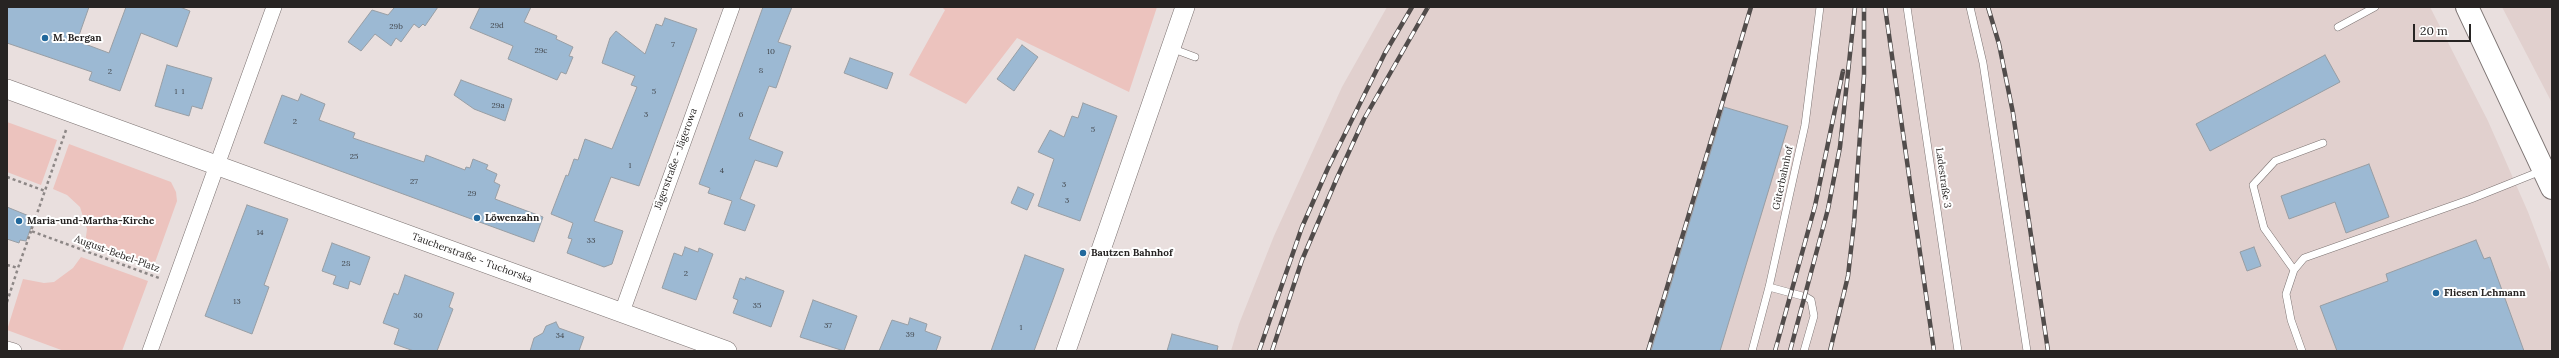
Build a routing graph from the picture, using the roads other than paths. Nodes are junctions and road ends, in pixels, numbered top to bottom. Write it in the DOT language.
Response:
graph roads {
  1 [pos="274,7"];
  2 [pos="732,7"];
  3 [pos="1184,7"];
  4 [pos="1820,7"];
  5 [pos="1907,7"];
  6 [pos="1970,7"];
  7 [pos="2375,7"];
  8 [pos="2467,7"];
  9 [pos="2338,27"];
  10 [pos="1171,48"];
  11 [pos="1195,58"];
  12 [pos="7,89"];
  13 [pos="2323,143"];
  14 [pos="217,165"];
  15 [pos="2548,179"];
  16 [pos="2294,270"];
  17 [pos="1769,287"];
  18 [pos="622,312"];
  19 [pos="7,349"];
  20 [pos="14,351"];
  21 [pos="150,351"];
  22 [pos="727,351"];
  23 [pos="1066,351"];
  24 [pos="1752,351"];
  25 [pos="1804,351"];
  26 [pos="1958,351"];
  27 [pos="2027,351"];
  28 [pos="2302,351"];
  1 -- 14 [label="street"];
  2 -- 18 [label="street, Jägerstraße - Jägerowa"];
  3 -- 10 [label="street"];
  4 -- 17 [label="lane, Güterbahnhof"];
  5 -- 26 [label="lane, Ladestraße 3"];
  6 -- 27 [label="lane"];
  7 -- 9 [label="lane"];
  8 -- 15 [label="main road"];
  10 -- 11 [label="lane"];
  10 -- 23 [label="street"];
  12 -- 14 [label="street, Taucherstraße - Tuchorska"];
  13 -- 16 [label="lane"];
  14 -- 18 [label="street, Taucherstraße - Tuchorska"];
  14 -- 21 [label="street"];
  15 -- 16 [label="lane"];
  16 -- 28 [label="lane"];
  17 -- 24 [label="lane, Güterbahnhof"];
  17 -- 25 [label="lane"];
  18 -- 22 [label="street, Taucherstraße - Tuchorska"];
  19 -- 20 [label="street"];
}
